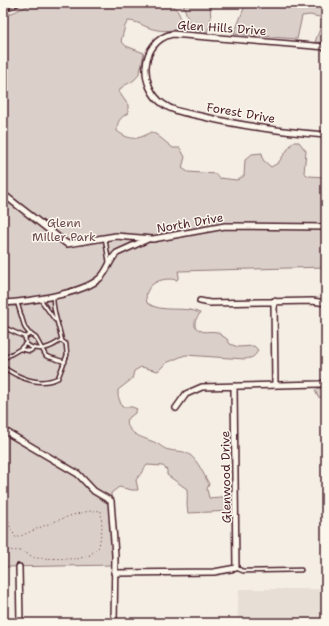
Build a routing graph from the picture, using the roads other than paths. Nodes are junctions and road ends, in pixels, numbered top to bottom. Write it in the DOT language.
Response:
graph roads {
  1 [pos="326,47"];
  2 [pos="156,98"];
  3 [pos="326,135"];
  4 [pos="3,194"];
  5 [pos="326,226"];
  6 [pos="105,237"];
  7 [pos="148,239"];
  8 [pos="109,265"];
  9 [pos="53,297"];
  10 [pos="40,299"];
  11 [pos="200,301"];
  12 [pos="274,301"];
  13 [pos="17,302"];
  14 [pos="3,303"];
  15 [pos="324,303"];
  16 [pos="56,321"];
  17 [pos="3,327"];
  18 [pos="30,334"];
  19 [pos="25,337"];
  20 [pos="61,340"];
  21 [pos="26,343"];
  22 [pos="35,348"];
  23 [pos="20,349"];
  24 [pos="42,349"];
  25 [pos="3,359"];
  26 [pos="65,362"];
  27 [pos="3,367"];
  28 [pos="326,382"];
  29 [pos="275,385"];
  30 [pos="234,386"];
  31 [pos="176,408"];
  32 [pos="3,430"];
  33 [pos="19,567"];
  34 [pos="236,568"];
  35 [pos="301,570"];
  36 [pos="114,573"];
  37 [pos="20,623"];
  38 [pos="114,623"];
  1 -- 2 [label="street, Glen Hills Drive"];
  2 -- 3 [label="street, Forest Drive"];
  4 -- 6 [label="street, North Drive"];
  5 -- 7 [label="street, North Drive"];
  6 -- 7 [label="street, North Drive"];
  6 -- 8 [label="lane"];
  7 -- 8 [label="street"];
  8 -- 9 [label="street"];
  9 -- 10 [label="street"];
  9 -- 16 [label="lane"];
  10 -- 13 [label="street"];
  10 -- 16 [label="lane"];
  11 -- 12 [label="street"];
  12 -- 15 [label="street"];
  12 -- 29 [label="street"];
  13 -- 14 [label="street"];
  13 -- 18 [label="lane"];
  16 -- 20 [label="lane"];
  17 -- 19 [label="lane"];
  18 -- 19 [label="lane"];
  18 -- 24 [label="lane"];
  19 -- 21 [label="lane"];
  20 -- 24 [label="lane"];
  20 -- 26 [label="lane"];
  21 -- 22 [label="lane"];
  21 -- 23 [label="lane"];
  22 -- 23 [label="lane"];
  22 -- 24 [label="lane"];
  23 -- 25 [label="lane"];
  24 -- 26 [label="lane"];
  26 -- 27 [label="lane"];
  28 -- 29 [label="street"];
  29 -- 30 [label="street"];
  30 -- 31 [label="street"];
  30 -- 34 [label="street, Glenwood Drive"];
  32 -- 36 [label="street"];
  33 -- 37 [label="street"];
  34 -- 35 [label="lane"];
  34 -- 36 [label="street"];
  36 -- 38 [label="street"];
}
